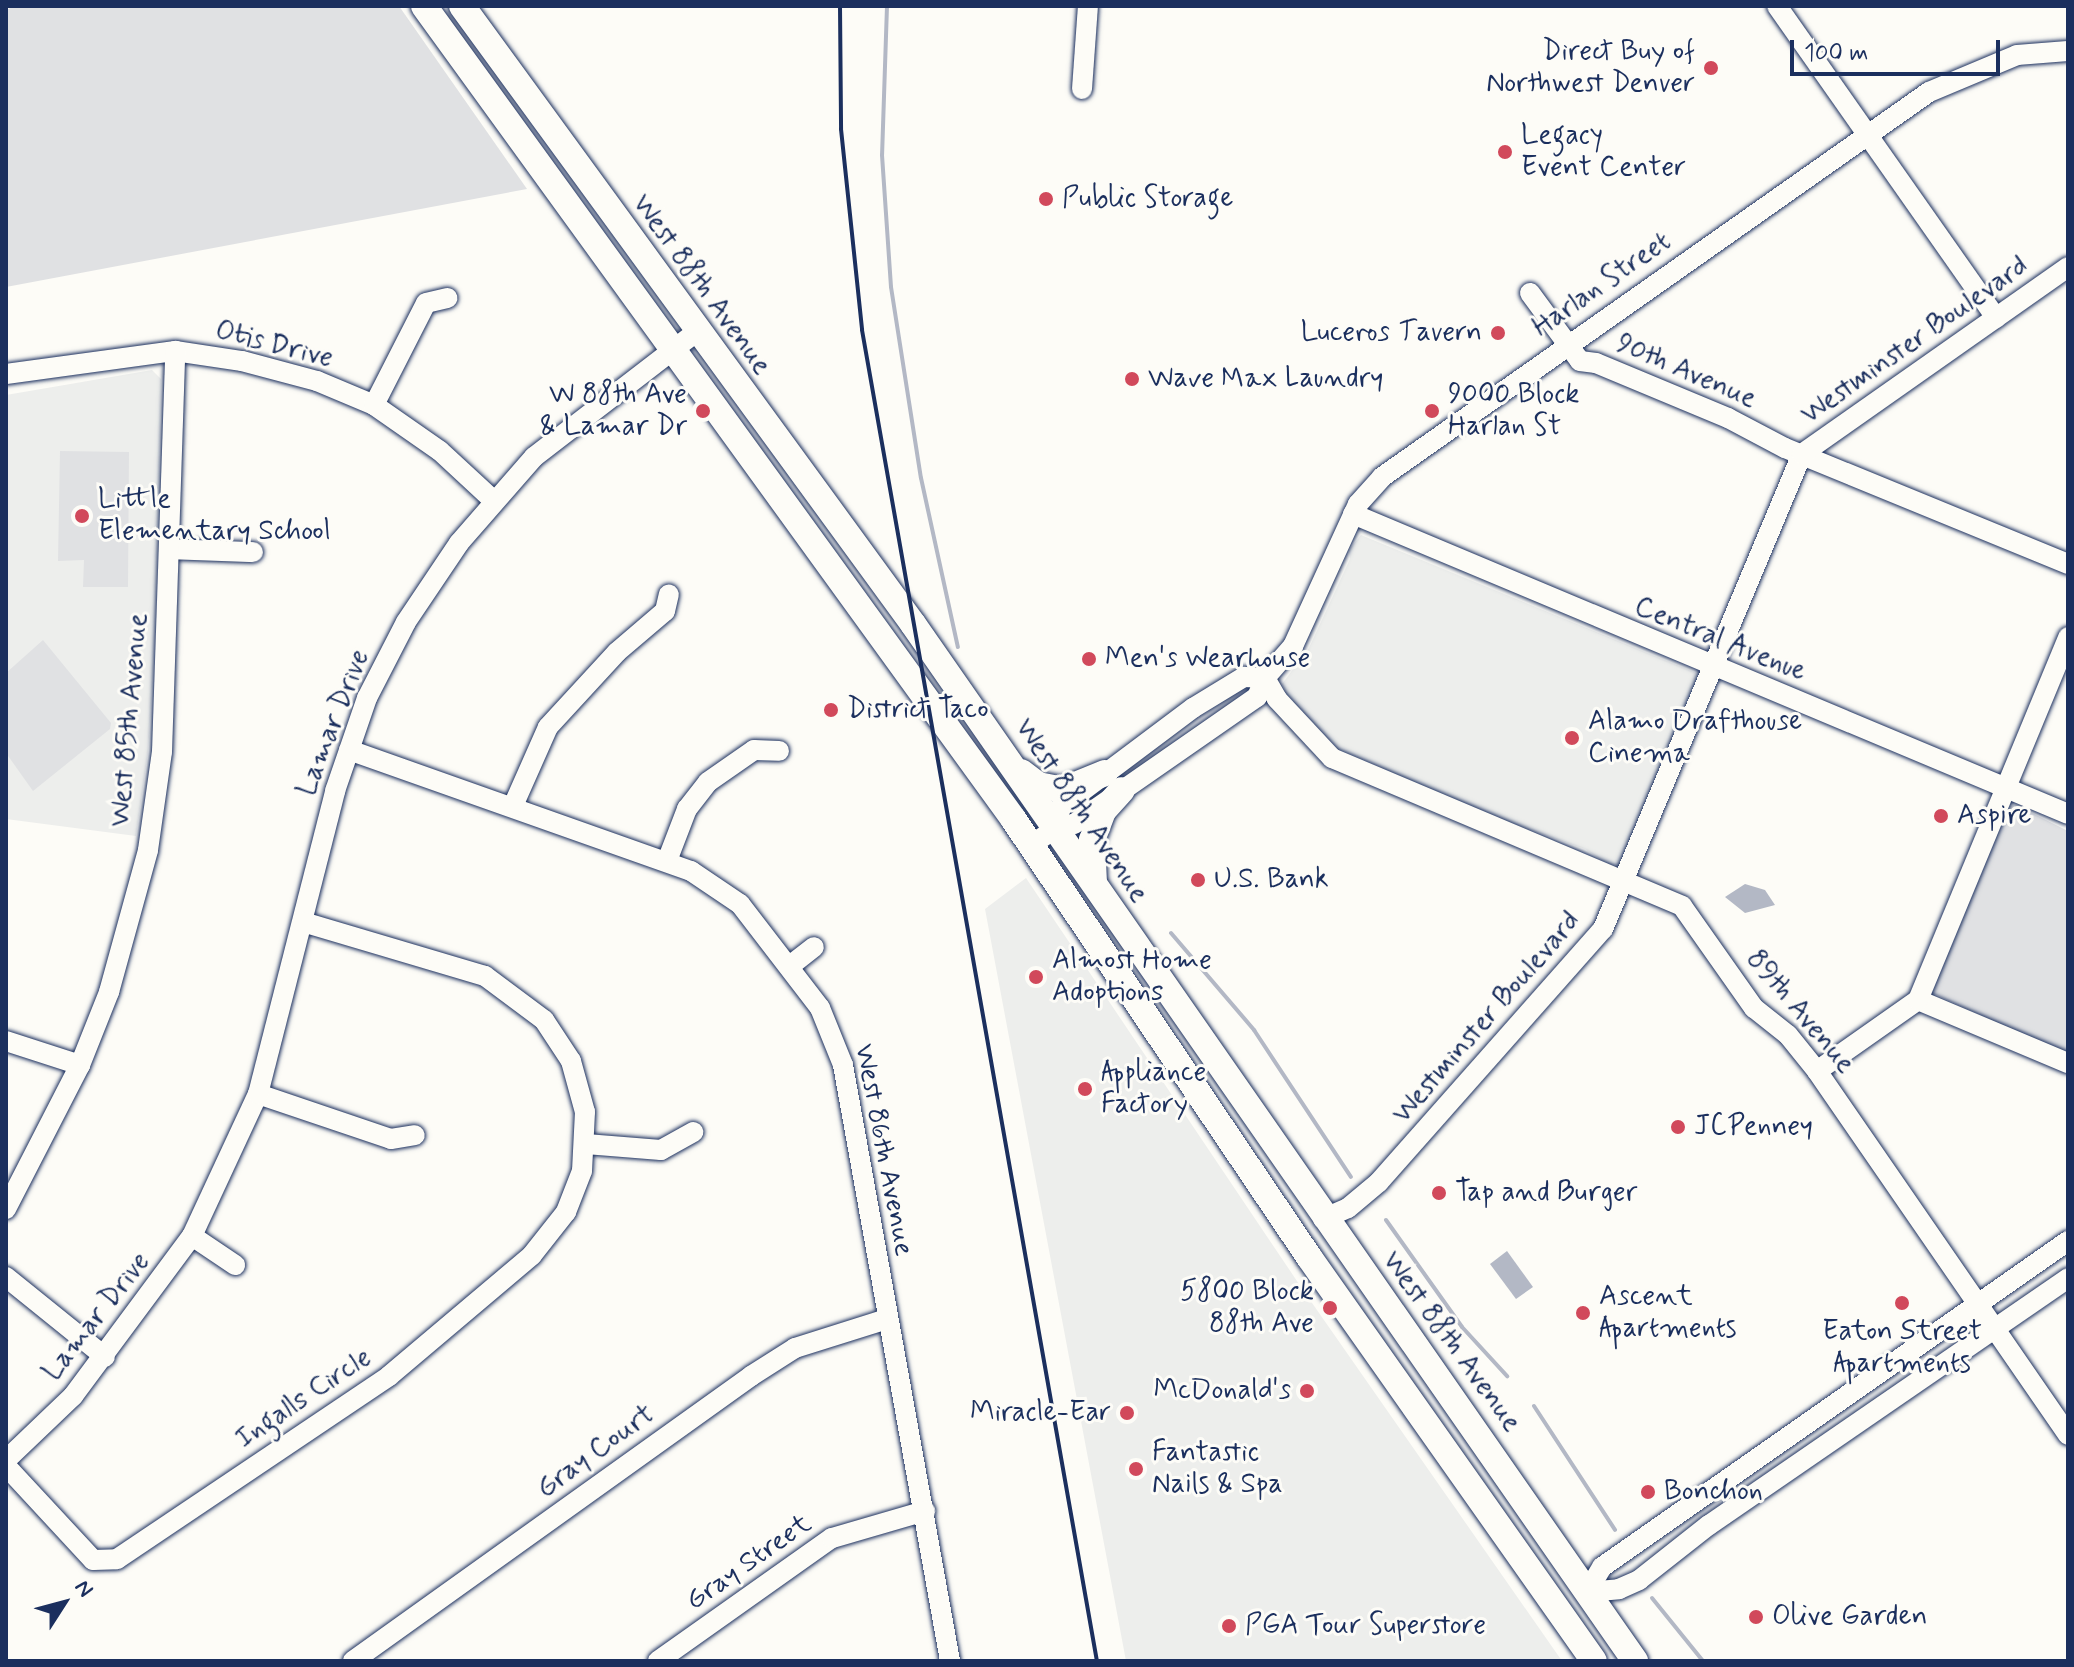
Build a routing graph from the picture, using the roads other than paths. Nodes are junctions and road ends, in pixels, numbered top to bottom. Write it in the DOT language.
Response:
graph roads {
  1 [pos="424,6"];
  2 [pos="462,6"];
  3 [pos="1088,6"];
  4 [pos="1777,6"];
  5 [pos="2068,51"];
  6 [pos="1082,89"];
  7 [pos="1868,134"];
  8 [pos="2068,267"];
  9 [pos="1530,293"];
  10 [pos="447,298"];
  11 [pos="1996,318"];
  12 [pos="695,333"];
  13 [pos="1566,344"];
  14 [pos="175,351"];
  15 [pos="670,351"];
  16 [pos="6,374"];
  17 [pos="374,405"];
  18 [pos="1802,454"];
  19 [pos="493,500"];
  20 [pos="1353,514"];
  21 [pos="170,549"];
  22 [pos="253,552"];
  23 [pos="2068,564"];
  24 [pos="669,594"];
  25 [pos="2068,637"];
  26 [pos="1713,668"];
  27 [pos="1265,678"];
  28 [pos="1216,694"];
  29 [pos="349,750"];
  30 [pos="779,751"];
  31 [pos="1012,765"];
  32 [pos="1123,780"];
  33 [pos="2004,788"];
  34 [pos="513,806"];
  35 [pos="2068,814"];
  36 [pos="1056,828"];
  37 [pos="1031,845"];
  38 [pos="667,861"];
  39 [pos="1627,880"];
  40 [pos="1094,887"];
  41 [pos="303,922"];
  42 [pos="814,947"];
  43 [pos="791,965"];
  44 [pos="1918,1000"];
  45 [pos="6,1041"];
  46 [pos="2068,1063"];
  47 [pos="80,1065"];
  48 [pos="1817,1071"];
  49 [pos="258,1094"];
  50 [pos="693,1132"];
  51 [pos="415,1135"];
  52 [pos="586,1144"];
  53 [pos="6,1209"];
  54 [pos="1323,1219"];
  55 [pos="192,1236"];
  56 [pos="2068,1241"];
  57 [pos="235,1265"];
  58 [pos="6,1277"];
  59 [pos="2068,1278"];
  60 [pos="1978,1301"];
  61 [pos="887,1319"];
  62 [pos="1996,1325"];
  63 [pos="105,1357"];
  64 [pos="2068,1435"];
  65 [pos="6,1460"];
  66 [pos="6,1466"];
  67 [pos="925,1511"];
  68 [pos="1587,1592"];
  69 [pos="353,1661"];
  70 [pos="658,1661"];
  71 [pos="950,1661"];
  72 [pos="1594,1661"];
  73 [pos="1635,1661"];
  1 -- 15 [label="main road"];
  2 -- 12 [label="main road, West 88th Avenue"];
  3 -- 6 [label="street"];
  4 -- 7 [label="street"];
  5 -- 7 [label="street, Harlan Street"];
  7 -- 11 [label="street"];
  7 -- 13 [label="street, Harlan Street"];
  8 -- 11 [label="street, Westminster Boulevard"];
  9 -- 13 [label="street, 90th Avenue"];
  10 -- 17 [label="street"];
  11 -- 18 [label="street, Westminster Boulevard"];
  12 -- 15 [label="street, Lamar Drive"];
  12 -- 31 [label="main road, West 88th Avenue"];
  13 -- 18 [label="street, 90th Avenue"];
  13 -- 20 [label="street, Harlan Street"];
  14 -- 16 [label="street, Otis Drive"];
  14 -- 17 [label="street, Otis Drive"];
  14 -- 21 [label="street, West 85th Avenue"];
  15 -- 19 [label="street, Lamar Drive"];
  15 -- 37 [label="main road"];
  17 -- 19 [label="street, Otis Drive"];
  18 -- 23 [label="street, 90th Avenue"];
  18 -- 26 [label="street, Westminster Boulevard"];
  19 -- 29 [label="street, Lamar Drive"];
  20 -- 26 [label="street, Central Avenue"];
  20 -- 27 [label="street, Harlan Street"];
  21 -- 22 [label="street"];
  21 -- 47 [label="street, West 85th Avenue"];
  24 -- 34 [label="street"];
  25 -- 33 [label="street"];
  26 -- 33 [label="street, Central Avenue"];
  26 -- 39 [label="street, Westminster Boulevard"];
  27 -- 28 [label="street, Harlan Street"];
  27 -- 32 [label="street, Harlan Street"];
  27 -- 39 [label="street, 89th Avenue"];
  28 -- 32 [label="street, Harlan Street"];
  28 -- 32 [label="street"];
  29 -- 34 [label="street, West 86th Avenue"];
  29 -- 41 [label="street, Lamar Drive"];
  30 -- 38 [label="street"];
  31 -- 32 [label="main road"];
  31 -- 36 [label="main road, West 88th Avenue"];
  32 -- 36 [label="street, Harlan Street"];
  32 -- 40 [label="main road"];
  33 -- 35 [label="street, Central Avenue"];
  33 -- 44 [label="street"];
  34 -- 38 [label="street, West 86th Avenue"];
  36 -- 37 [label="street, Harlan Street"];
  36 -- 40 [label="main road, West 88th Avenue"];
  37 -- 72 [label="main road"];
  38 -- 43 [label="street, West 86th Avenue"];
  39 -- 48 [label="street, 89th Avenue"];
  39 -- 54 [label="street, Westminster Boulevard"];
  40 -- 54 [label="main road, West 88th Avenue"];
  41 -- 49 [label="street, Lamar Drive"];
  41 -- 52 [label="street, Ingalls Circle"];
  42 -- 43 [label="street"];
  43 -- 61 [label="street, West 86th Avenue"];
  44 -- 46 [label="street"];
  44 -- 48 [label="street"];
  45 -- 47 [label="street"];
  47 -- 53 [label="street, West 85th Avenue"];
  48 -- 60 [label="street, 89th Avenue"];
  49 -- 51 [label="street"];
  49 -- 55 [label="street, Lamar Drive"];
  50 -- 52 [label="street"];
  52 -- 66 [label="street, Ingalls Circle"];
  54 -- 68 [label="main road, West 88th Avenue"];
  55 -- 57 [label="street"];
  55 -- 63 [label="street, Lamar Drive"];
  56 -- 60 [label="street"];
  58 -- 63 [label="street"];
  59 -- 62 [label="street"];
  60 -- 62 [label="street, 89th Avenue"];
  60 -- 68 [label="street"];
  61 -- 67 [label="street, West 86th Avenue"];
  61 -- 69 [label="street, Gray Court"];
  62 -- 64 [label="street, 89th Avenue"];
  62 -- 68 [label="street"];
  63 -- 65 [label="street, Lamar Drive"];
  67 -- 70 [label="street, Gray Street"];
  67 -- 71 [label="street, West 86th Avenue"];
  68 -- 73 [label="main road, West 88th Avenue"];
}
